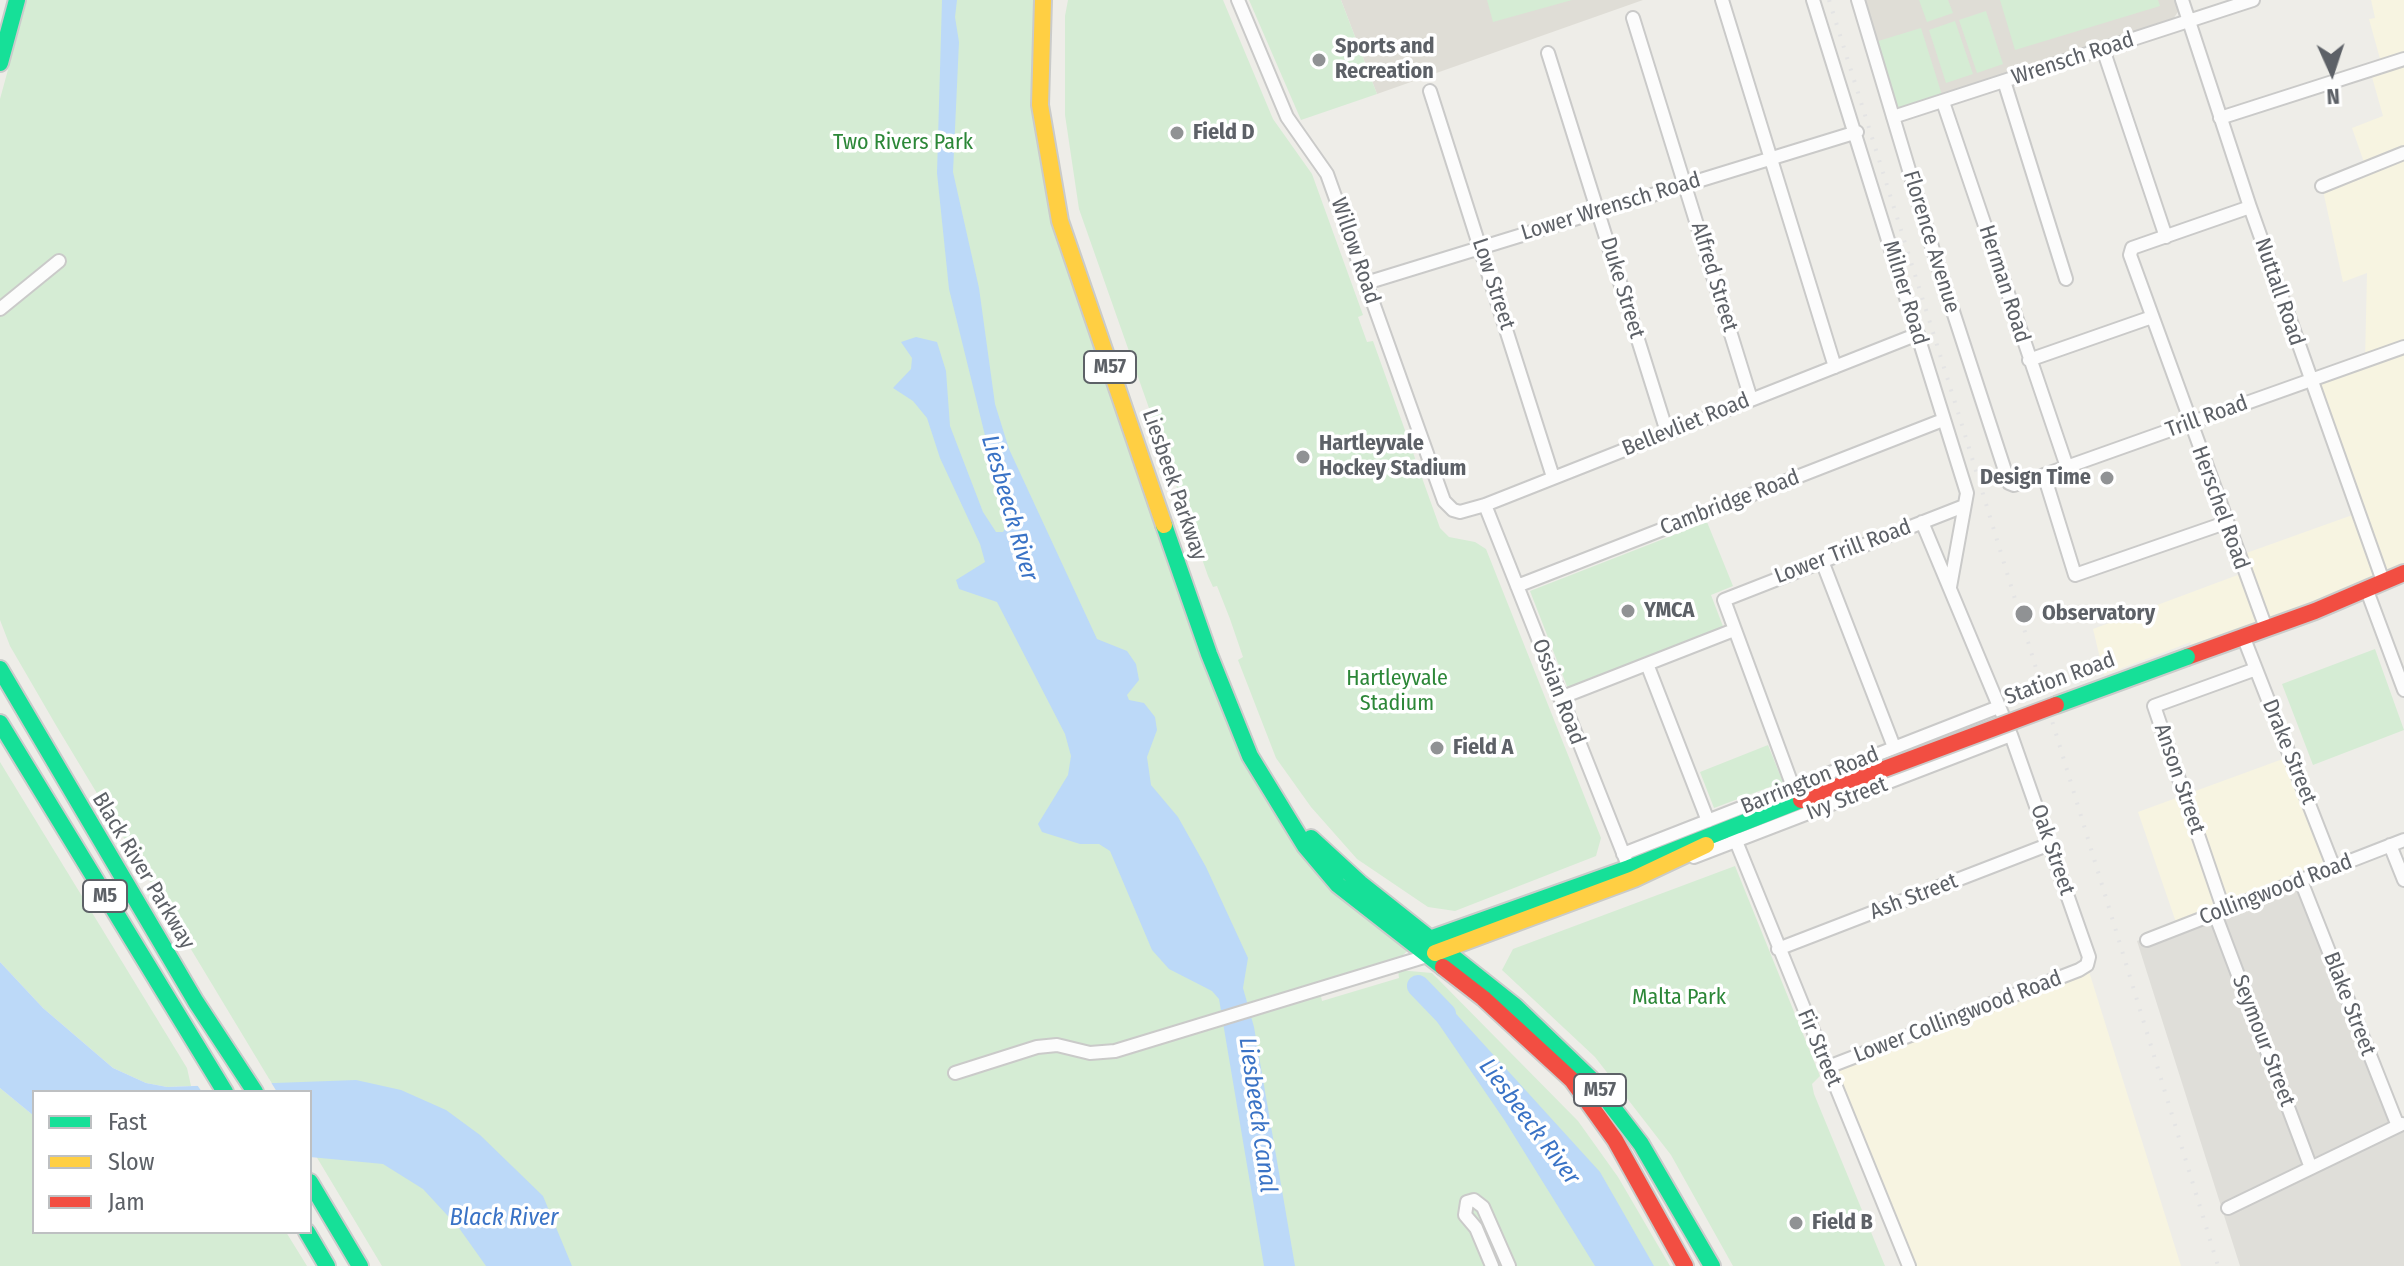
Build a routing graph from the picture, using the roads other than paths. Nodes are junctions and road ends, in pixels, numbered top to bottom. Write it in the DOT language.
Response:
graph roads {
  1 [pos="7,0"];
  2 [pos="17,0"];
  3 [pos="1043,0"];
  4 [pos="1238,0"];
  5 [pos="1722,0"];
  6 [pos="1813,0"];
  7 [pos="1858,0"];
  8 [pos="2182,0"];
  9 [pos="2253,0"];
  10 [pos="1633,18"];
  11 [pos="2189,21"];
  12 [pos="0,27"];
  13 [pos="2103,49"];
  14 [pos="1548,53"];
  15 [pos="2404,59"];
  16 [pos="0,63"];
  17 [pos="2004,81"];
  18 [pos="1430,91"];
  19 [pos="1943,102"];
  20 [pos="1893,117"];
  21 [pos="2220,118"];
  22 [pos="1857,132"];
  23 [pos="2404,153"];
  24 [pos="1771,159"];
  25 [pos="1685,184"];
  26 [pos="2322,186"];
  27 [pos="2250,207"];
  28 [pos="1599,212"];
  29 [pos="2166,237"];
  30 [pos="1481,247"];
  31 [pos="59,261"];
  32 [pos="2066,279"];
  33 [pos="1366,283"];
  34 [pos="0,309"];
  35 [pos="2152,317"];
  36 [pos="1918,334"];
  37 [pos="2404,347"];
  38 [pos="2029,360"];
  39 [pos="1835,367"];
  40 [pos="2310,380"];
  41 [pos="1751,399"];
  42 [pos="1943,420"];
  43 [pos="2189,423"];
  44 [pos="1667,432"];
  45 [pos="2067,467"];
  46 [pos="2044,475"];
  47 [pos="1553,477"];
  48 [pos="2009,483"];
  49 [pos="1485,505"];
  50 [pos="1964,506"];
  51 [pos="1453,510"];
  52 [pos="1922,522"];
  53 [pos="2225,523"];
  54 [pos="1822,561"];
  55 [pos="2404,573"];
  56 [pos="2383,581"];
  57 [pos="1517,586"];
  58 [pos="2366,588"];
  59 [pos="1950,590"];
  60 [pos="2266,628"];
  61 [pos="1734,630"];
  62 [pos="2243,636"];
  63 [pos="1647,664"];
  64 [pos="0,669"];
  65 [pos="2256,669"];
  66 [pos="2404,690"];
  67 [pos="1560,698"];
  68 [pos="1996,708"];
  69 [pos="0,723"];
  70 [pos="2011,735"];
  71 [pos="1894,747"];
  72 [pos="1797,794"];
  73 [pos="1708,821"];
  74 [pos="1297,827"];
  75 [pos="1734,836"];
  76 [pos="2404,840"];
  77 [pos="2050,844"];
  78 [pos="2390,845"];
  79 [pos="1628,867"];
  80 [pos="2334,868"];
  81 [pos="2404,880"];
  82 [pos="2301,881"];
  83 [pos="2219,912"];
  84 [pos="1430,937"];
  85 [pos="2147,940"];
  86 [pos="1445,949"];
  87 [pos="1778,949"];
  88 [pos="1420,951"];
  89 [pos="2087,965"];
  90 [pos="1828,1067"];
  91 [pos="955,1073"];
  92 [pos="224,1090"];
  93 [pos="254,1090"];
  94 [pos="2401,1125"];
  95 [pos="2311,1168"];
  96 [pos="312,1185"];
  97 [pos="2228,1208"];
  98 [pos="308,1234"];
  99 [pos="327,1266"];
  100 [pos="360,1266"];
  101 [pos="1492,1266"];
  102 [pos="1509,1266"];
  103 [pos="1685,1266"];
  104 [pos="1712,1266"];
  105 [pos="1909,1266"];
  1 -- 12 [label="main road"];
  2 -- 16 [label="main road"];
  3 -- 74 [label="main road, Liesbeek Parkway / M57"];
  4 -- 33 [label="street, Willow Road"];
  5 -- 24 [label="street"];
  6 -- 22 [label="street, Milner Road"];
  7 -- 20 [label="street, Florence Avenue"];
  8 -- 11 [label="street, Nuttall Road"];
  9 -- 11 [label="street, Wrensch Road"];
  10 -- 25 [label="street, Alfred Street"];
  11 -- 13 [label="street, Wrensch Road"];
  11 -- 21 [label="street, Nuttall Road"];
  13 -- 17 [label="street, Wrensch Road"];
  13 -- 29 [label="street"];
  14 -- 28 [label="street, Duke Street"];
  15 -- 21 [label="street"];
  17 -- 19 [label="street, Wrensch Road"];
  17 -- 32 [label="street"];
  18 -- 30 [label="street, Low Street"];
  19 -- 20 [label="street, Wrensch Road"];
  19 -- 38 [label="street, Herman Road"];
  20 -- 48 [label="street, Florence Avenue"];
  21 -- 27 [label="street, Nuttall Road"];
  22 -- 24 [label="street, Lower Wrensch Road"];
  22 -- 36 [label="street, Milner Road"];
  23 -- 26 [label="street"];
  24 -- 25 [label="street, Lower Wrensch Road"];
  24 -- 39 [label="street"];
  25 -- 28 [label="street, Lower Wrensch Road"];
  25 -- 41 [label="street, Alfred Street"];
  27 -- 29 [label="street"];
  27 -- 40 [label="street, Nuttall Road"];
  28 -- 30 [label="street, Lower Wrensch Road"];
  28 -- 44 [label="street, Duke Street"];
  29 -- 35 [label="street, Herschel Road"];
  30 -- 33 [label="street, Lower Wrensch Road"];
  30 -- 47 [label="street, Low Street"];
  31 -- 34 [label="street"];
  33 -- 51 [label="street, Willow Road"];
  35 -- 38 [label="street"];
  35 -- 43 [label="street, Herschel Road"];
  36 -- 39 [label="street, Bellevliet Road"];
  36 -- 42 [label="street, Milner Road"];
  37 -- 40 [label="street, Trill Road"];
  38 -- 45 [label="street, Herman Road"];
  39 -- 41 [label="street, Bellevliet Road"];
  40 -- 43 [label="street, Trill Road"];
  40 -- 56 [label="street, Nuttall Road"];
  41 -- 44 [label="street, Bellevliet Road"];
  42 -- 50 [label="street, Milner Road"];
  42 -- 57 [label="street, Cambridge Road"];
  43 -- 45 [label="street, Trill Road"];
  43 -- 53 [label="street, Herschel Road"];
  44 -- 47 [label="street, Bellevliet Road"];
  45 -- 46 [label="street, Trill Road"];
  46 -- 48 [label="street, Trill Road"];
  46 -- 53 [label="street"];
  47 -- 49 [label="street, Bellevliet Road"];
  49 -- 51 [label="street, Bellevliet Road"];
  49 -- 57 [label="street, Ossian Road"];
  50 -- 52 [label="street, Lower Trill Road"];
  50 -- 59 [label="street, Milner Road"];
  52 -- 54 [label="street, Lower Trill Road"];
  52 -- 59 [label="street, Oak Street"];
  53 -- 60 [label="street, Herschel Road"];
  54 -- 61 [label="street, Lower Trill Road"];
  54 -- 71 [label="street"];
  55 -- 56 [label="main road, Station Road"];
  56 -- 58 [label="main road, Station Road"];
  57 -- 67 [label="street, Ossian Road"];
  58 -- 60 [label="main road, Station Road"];
  58 -- 66 [label="street"];
  59 -- 68 [label="street, Oak Street"];
  60 -- 62 [label="main road, Station Road"];
  61 -- 63 [label="street"];
  61 -- 72 [label="street"];
  62 -- 65 [label="street, Drake Street"];
  62 -- 72 [label="main road, Station Road, bridge"];
  63 -- 67 [label="street"];
  63 -- 73 [label="street"];
  64 -- 93 [label="main road, Black River Parkway / M5"];
  65 -- 80 [label="street, Drake Street"];
  65 -- 83 [label="street, Anson Street"];
  67 -- 79 [label="street, Ossian Road"];
  68 -- 70 [label="street, Oak Street"];
  68 -- 71 [label="street, Barrington Road"];
  69 -- 92 [label="main road, Black River Parkway / M5"];
  70 -- 75 [label="street, Ivy Street"];
  70 -- 77 [label="street, Oak Street"];
  71 -- 72 [label="street, Barrington Road"];
  72 -- 73 [label="street, Barrington Road"];
  72 -- 75 [label="main road, Station Road"];
  73 -- 79 [label="street, Barrington Road"];
  74 -- 84 [label="main road, Liesbeek Parkway / M57"];
  74 -- 88 [label="main road, Liesbeek Parkway / M57"];
  75 -- 79 [label="main road, Station Road"];
  75 -- 79 [label="main road, Station Road"];
  75 -- 87 [label="street, Fir Street"];
  76 -- 78 [label="street, Collingwood Road"];
  77 -- 87 [label="street, Ash Street"];
  77 -- 89 [label="street, Oak Street"];
  78 -- 80 [label="street, Collingwood Road"];
  78 -- 81 [label="street"];
  79 -- 84 [label="main road, Station Road"];
  79 -- 86 [label="main road, Station Road"];
  80 -- 82 [label="street, Collingwood Road"];
  82 -- 83 [label="street, Collingwood Road"];
  82 -- 94 [label="street, Blake Street"];
  83 -- 85 [label="street, Collingwood Road"];
  83 -- 95 [label="street, Seymour Street"];
  84 -- 86 [label="main road, Liesbeek Parkway / M57"];
  84 -- 88 [label="main road, Station Road"];
  86 -- 88 [label="main road, Station Road"];
  86 -- 104 [label="main road, Liesbeek Parkway / M57"];
  87 -- 90 [label="street, Fir Street"];
  88 -- 91 [label="street"];
  88 -- 103 [label="main road, Liesbeek Parkway / M57"];
  89 -- 90 [label="street, Lower Collingwood Road"];
  90 -- 105 [label="street, Fir Street"];
  94 -- 95 [label="street"];
  95 -- 97 [label="street"];
  96 -- 100 [label="main road"];
  98 -- 99 [label="main road"];
  101 -- 102 [label="street"];
}
